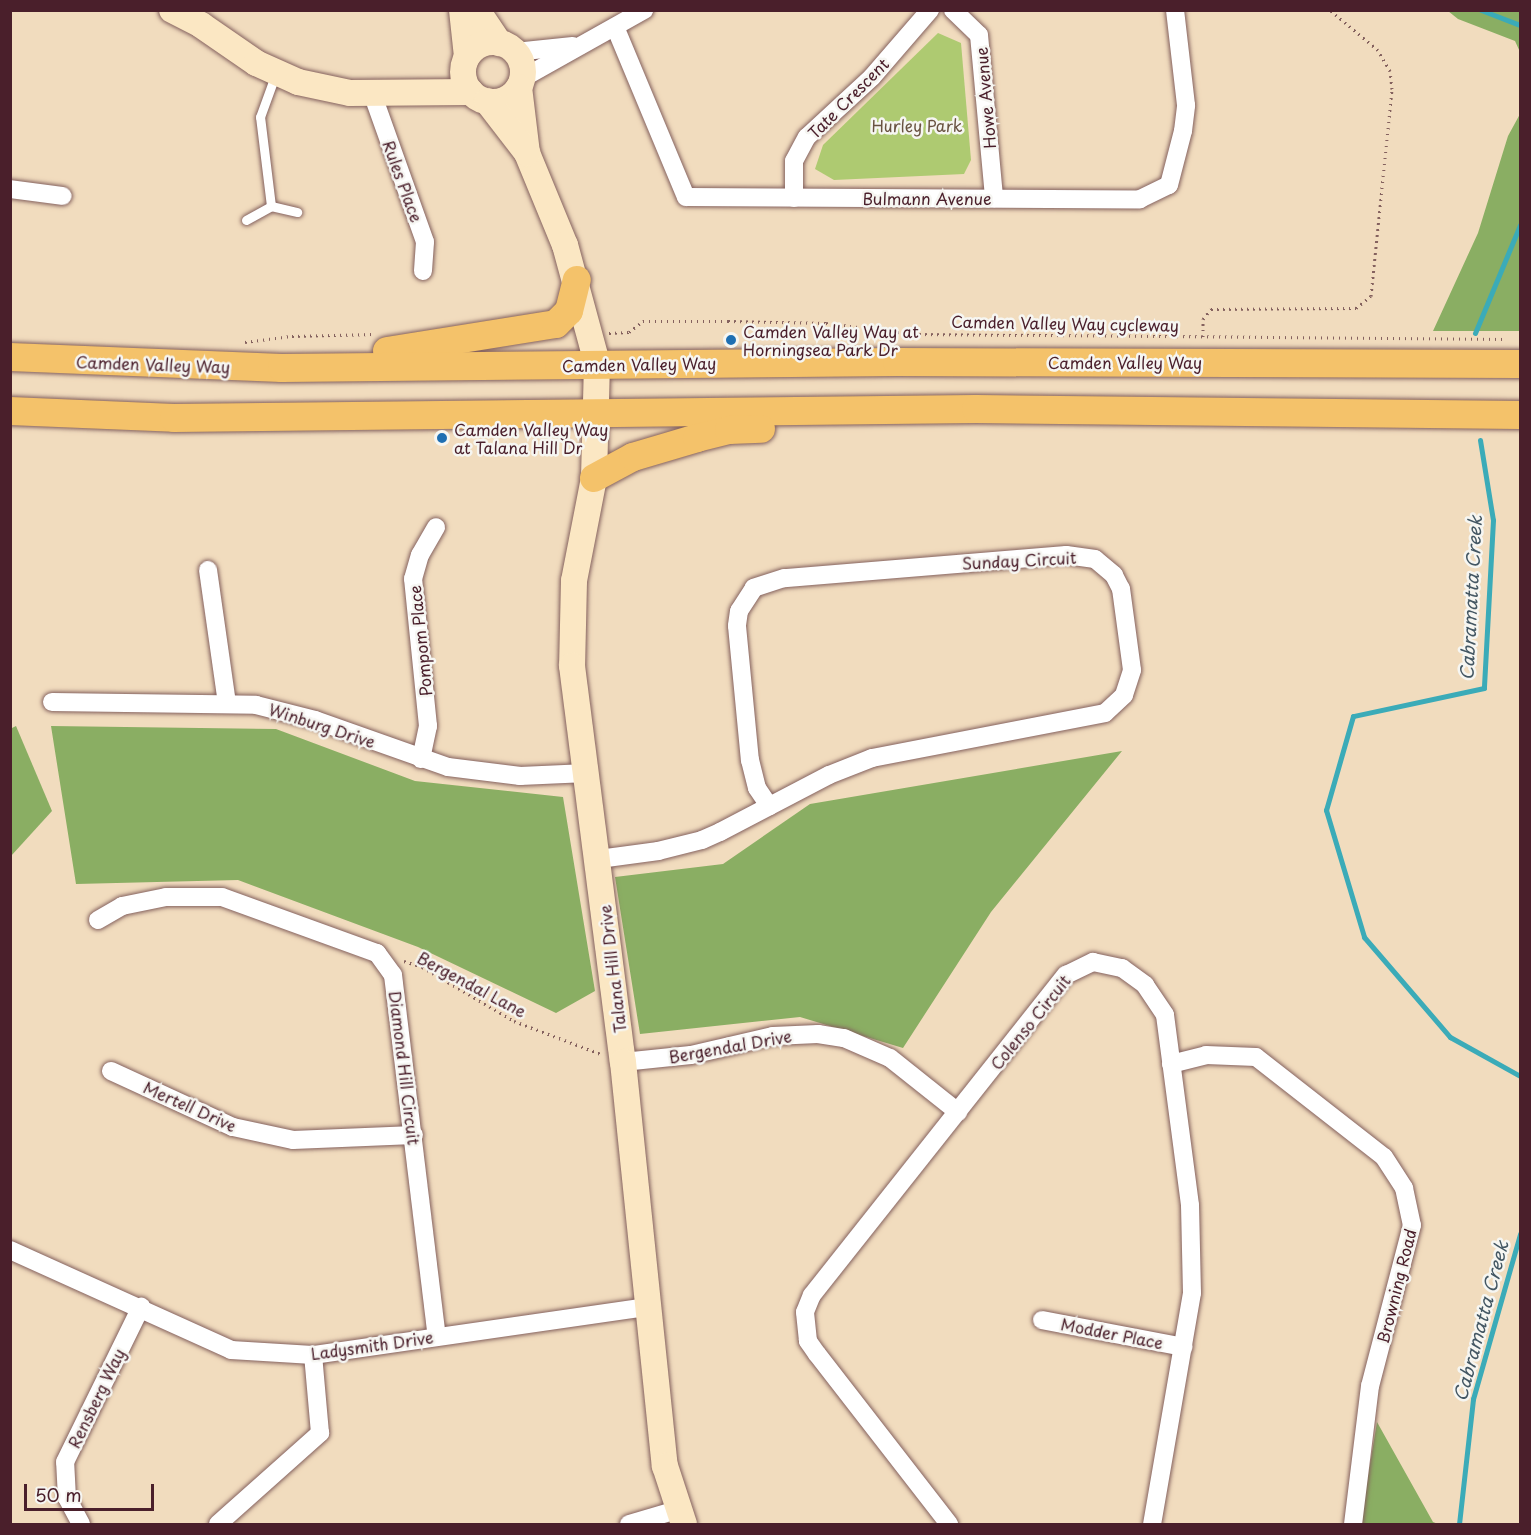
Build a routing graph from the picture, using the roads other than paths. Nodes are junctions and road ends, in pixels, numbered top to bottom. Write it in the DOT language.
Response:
graph roads {
  1 [pos="172,10"];
  2 [pos="462,10"];
  3 [pos="477,10"];
  4 [pos="644,10"];
  5 [pos="930,10"];
  6 [pos="953,10"];
  7 [pos="1175,10"];
  8 [pos="616,29"];
  9 [pos="580,46"];
  10 [pos="507,47"];
  11 [pos="465,62"];
  12 [pos="276,73"];
  13 [pos="521,82"];
  14 [pos="401,91"];
  15 [pos="372,93"];
  16 [pos="479,97"];
  17 [pos="527,153"];
  18 [pos="10,189"];
  19 [pos="63,196"];
  20 [pos="794,198"];
  21 [pos="994,198"];
  22 [pos="271,206"];
  23 [pos="297,212"];
  24 [pos="246,220"];
  25 [pos="423,271"];
  26 [pos="577,280"];
  27 [pos="1515,352"];
  28 [pos="10,357"];
  29 [pos="597,363"];
  30 [pos="181,366"];
  31 [pos="976,409"];
  32 [pos="10,411"];
  33 [pos="597,413"];
  34 [pos="1521,415"];
  35 [pos="594,478"];
  36 [pos="436,527"];
  37 [pos="208,570"];
  38 [pos="52,702"];
  39 [pos="227,703"];
  40 [pos="420,759"];
  41 [pos="587,773"];
  42 [pos="769,807"];
  43 [pos="599,859"];
  44 [pos="98,920"];
  45 [pos="623,1062"];
  46 [pos="1171,1064"];
  47 [pos="111,1071"];
  48 [pos="958,1112"];
  49 [pos="414,1135"];
  50 [pos="10,1250"];
  51 [pos="141,1306"];
  52 [pos="646,1307"];
  53 [pos="1042,1320"];
  54 [pos="437,1336"];
  55 [pos="1183,1347"];
  56 [pos="313,1354"];
  57 [pos="680,1517"];
  58 [pos="81,1524"];
  59 [pos="219,1524"];
  60 [pos="629,1524"];
  61 [pos="950,1524"];
  62 [pos="1152,1524"];
  63 [pos="1353,1524"];
  1 -- 12 [label="street"];
  2 -- 11 [label="street"];
  3 -- 10 [label="street"];
  4 -- 8 [label="street"];
  5 -- 20 [label="street, Tate Crescent"];
  6 -- 21 [label="street, Howe Avenue"];
  7 -- 21 [label="street, Bulmann Avenue"];
  8 -- 9 [label="street"];
  8 -- 20 [label="street, Bulmann Avenue"];
  9 -- 10 [label="street"];
  9 -- 13 [label="street"];
  10 -- 11 [label="street"];
  10 -- 13 [label="street"];
  11 -- 14 [label="street"];
  11 -- 16 [label="street"];
  12 -- 15 [label="street"];
  12 -- 22 [label="lane"];
  13 -- 16 [label="street"];
  13 -- 17 [label="street"];
  14 -- 15 [label="street"];
  14 -- 16 [label="street"];
  15 -- 25 [label="street, Rules Place"];
  16 -- 17 [label="street"];
  17 -- 26 [label="street, Talana Hill Drive"];
  18 -- 19 [label="street"];
  20 -- 21 [label="street, Bulmann Avenue"];
  22 -- 23 [label="lane"];
  22 -- 24 [label="lane"];
  26 -- 29 [label="street, Talana Hill Drive"];
  26 -- 30 [label="main road"];
  27 -- 29 [label="main road, Camden Valley Way"];
  28 -- 30 [label="main road, Camden Valley Way"];
  29 -- 30 [label="main road, Camden Valley Way"];
  29 -- 33 [label="street, Talana Hill Drive"];
  31 -- 33 [label="main road"];
  31 -- 34 [label="main road"];
  31 -- 35 [label="main road"];
  32 -- 33 [label="main road"];
  33 -- 35 [label="street, Talana Hill Drive"];
  35 -- 41 [label="street, Talana Hill Drive"];
  36 -- 40 [label="street, Pompom Place"];
  37 -- 39 [label="street"];
  38 -- 39 [label="street, Winburg Drive"];
  39 -- 40 [label="street, Winburg Drive"];
  40 -- 41 [label="street, Winburg Drive"];
  41 -- 43 [label="street, Talana Hill Drive"];
  42 -- 42 [label="street, Sunday Circuit"];
  42 -- 43 [label="street, Sunday Circuit"];
  43 -- 45 [label="street, Talana Hill Drive"];
  44 -- 49 [label="street, Diamond Hill Circuit"];
  45 -- 48 [label="street, Bergendal Drive"];
  45 -- 52 [label="street, Talana Hill Drive"];
  46 -- 48 [label="street, Colenso Circuit"];
  46 -- 55 [label="street, Colenso Circuit"];
  46 -- 63 [label="street, Browning Road"];
  47 -- 49 [label="street, Mertell Drive"];
  48 -- 61 [label="street, Colenso Circuit"];
  49 -- 54 [label="street, Diamond Hill Circuit"];
  50 -- 51 [label="street, Ladysmith Drive"];
  51 -- 56 [label="street, Ladysmith Drive"];
  51 -- 58 [label="street, Rensberg Way"];
  52 -- 54 [label="street, Ladysmith Drive"];
  52 -- 57 [label="street, Talana Hill Drive"];
  53 -- 55 [label="street, Modder Place"];
  54 -- 56 [label="street, Ladysmith Drive"];
  55 -- 62 [label="street, Colenso Circuit"];
  56 -- 59 [label="street"];
  57 -- 60 [label="street"];
}
